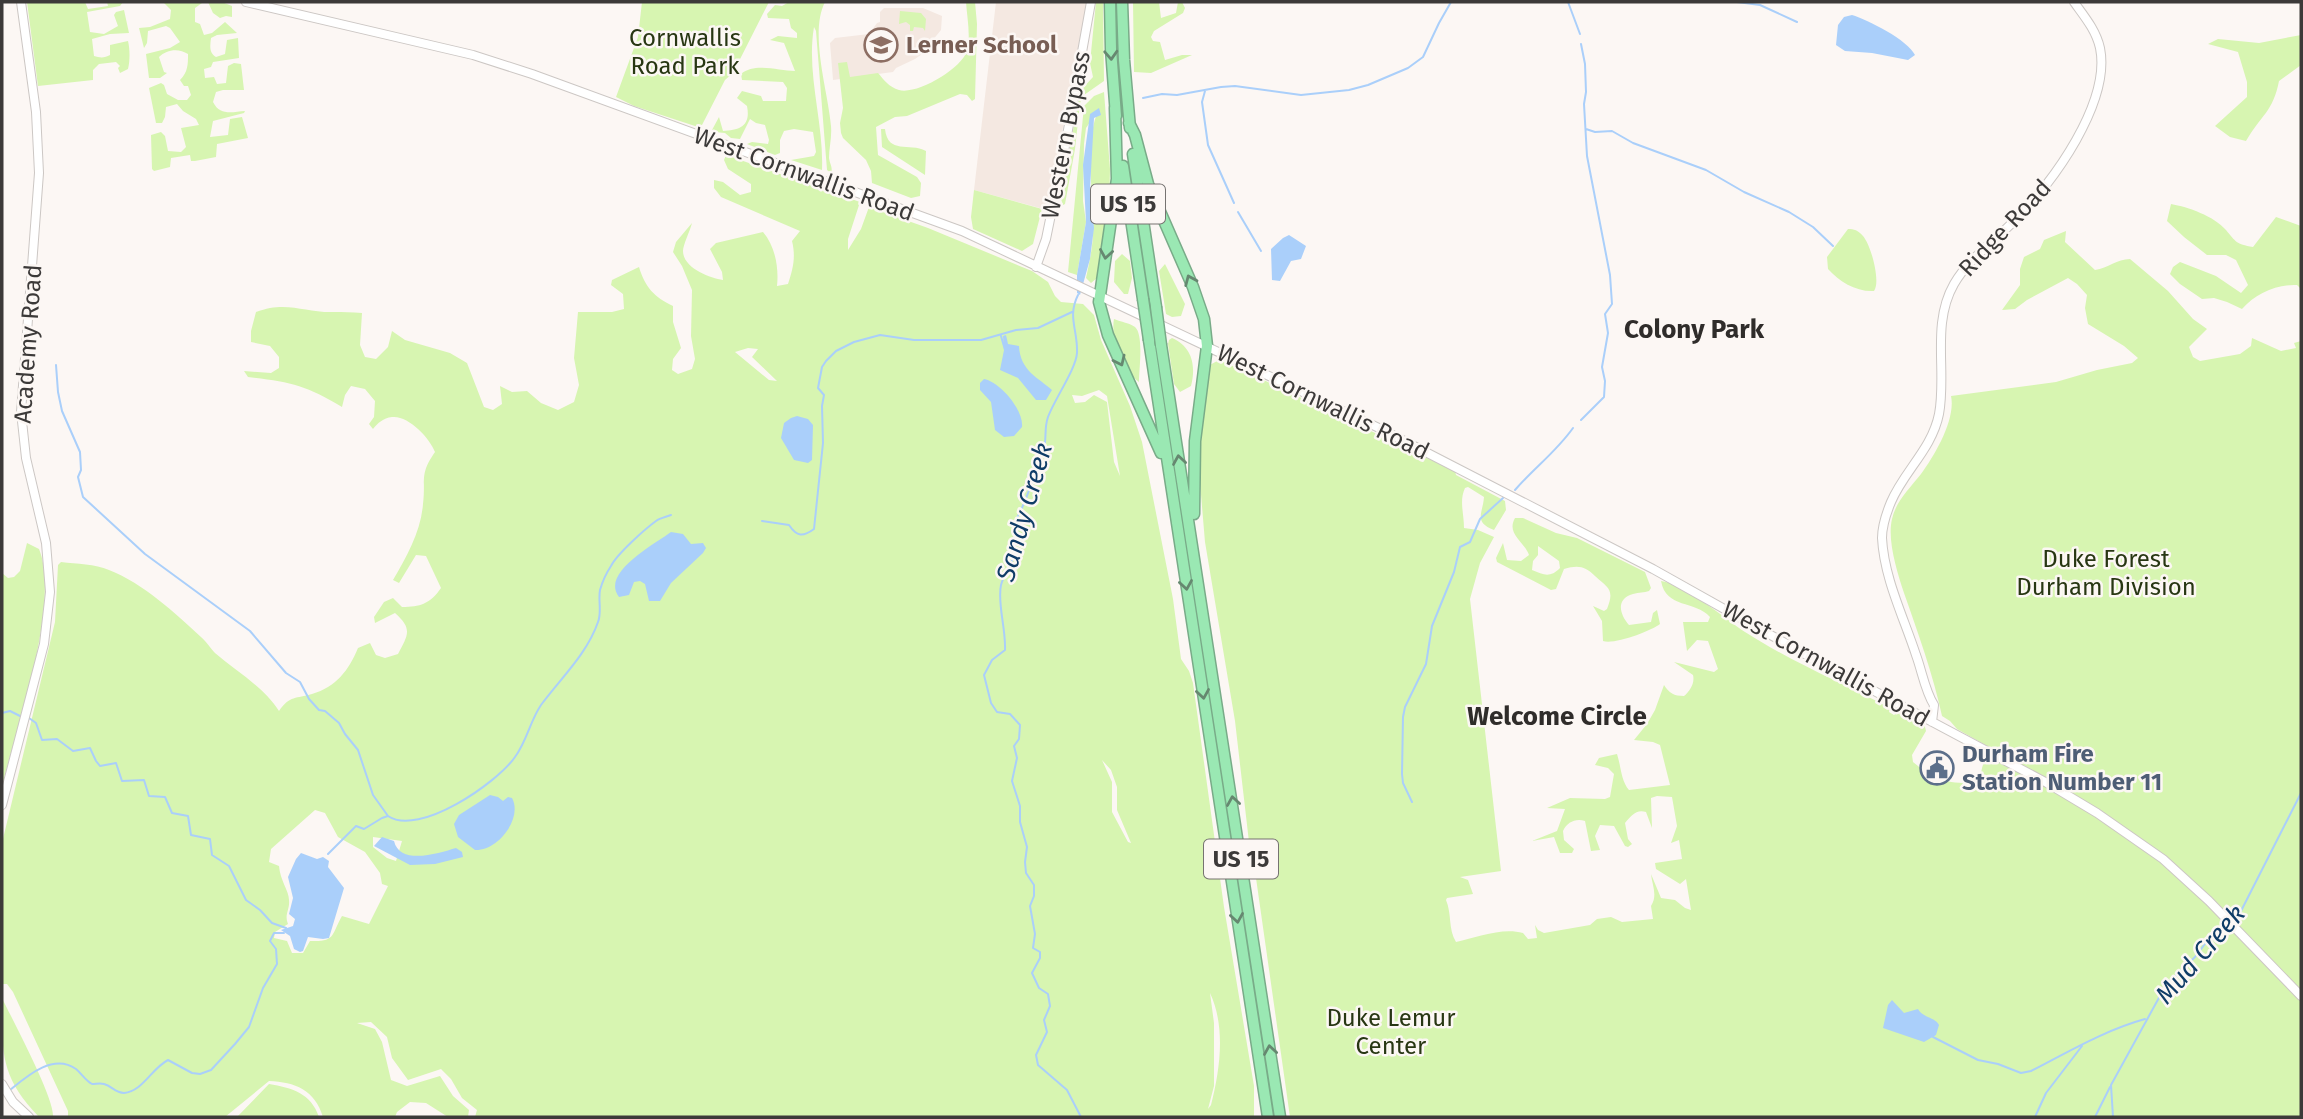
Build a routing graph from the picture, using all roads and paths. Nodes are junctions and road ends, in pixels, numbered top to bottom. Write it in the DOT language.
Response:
graph roads {
  1 [pos="21,2"];
  2 [pos="246,2"];
  3 [pos="1091,2"];
  4 [pos="1110,2"];
  5 [pos="1122,2"];
  6 [pos="2074,2"];
  7 [pos="1115,108"];
  8 [pos="1129,123"];
  9 [pos="1037,267"];
  10 [pos="1099,296"];
  11 [pos="1207,346"];
  12 [pos="1170,475"];
  13 [pos="1201,600"];
  14 [pos="1930,699"];
  15 [pos="1923,717"];
  16 [pos="1932,722"];
  17 [pos="2,805"];
  18 [pos="2301,996"];
  19 [pos="2,1084"];
  20 [pos="19,1108"];
  21 [pos="23,1117"];
  22 [pos="29,1117"];
  23 [pos="1268,1117"];
  24 [pos="1280,1117"];
  1 -- 17 [label="street, Academy Road"];
  2 -- 9 [label="street, West Cornwallis Road"];
  3 -- 9 [label="street, Western Bypass"];
  4 -- 7 [label="highway, US 15, one-way"];
  5 -- 8 [label="highway, US 15"];
  6 -- 14 [label="street, Ridge Road"];
  7 -- 10 [label="highway, one-way"];
  7 -- 12 [label="highway, US 15, bridge"];
  11 -- 8 [label="highway, one-way"];
  13 -- 8 [label="highway, US 15, one-way, bridge"];
  9 -- 10 [label="street, West Cornwallis Road"];
  10 -- 11 [label="street, West Cornwallis Road"];
  10 -- 12 [label="highway, one-way"];
  11 -- 13 [label="highway"];
  11 -- 15 [label="street, West Cornwallis Road"];
  12 -- 23 [label="highway, US 15, one-way"];
  24 -- 13 [label="highway, US 15, one-way"];
  14 -- 15 [label="street"];
  14 -- 16 [label="street, Ridge Road"];
  15 -- 16 [label="street, West Cornwallis Road"];
  16 -- 18 [label="street, West Cornwallis Road"];
  19 -- 20 [label="street"];
  20 -- 21 [label="street"];
  20 -- 22 [label="street"];
}
